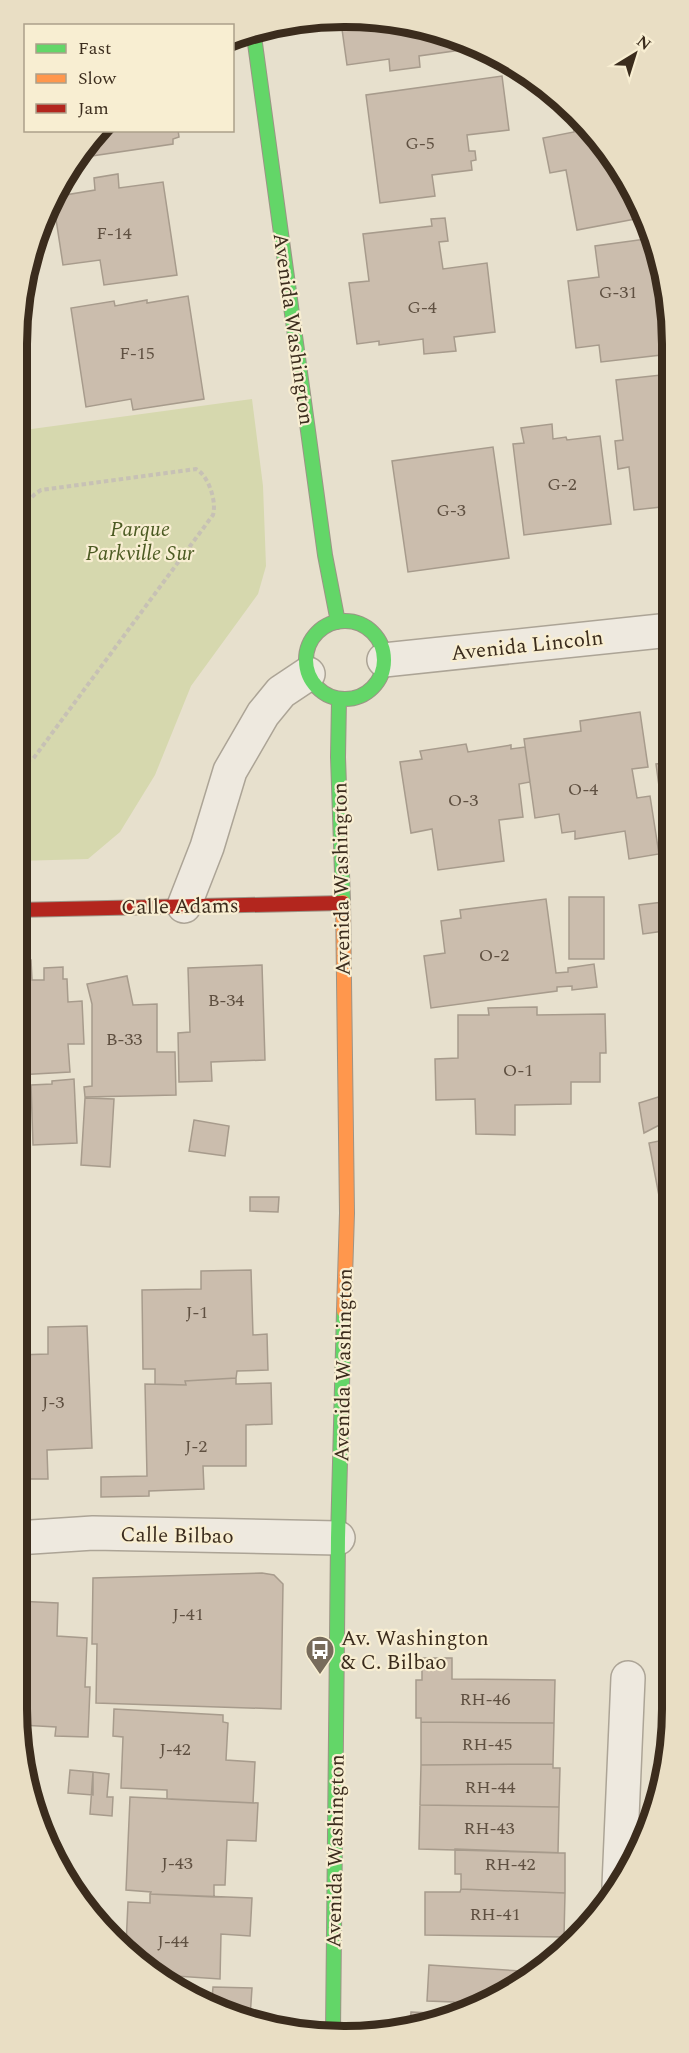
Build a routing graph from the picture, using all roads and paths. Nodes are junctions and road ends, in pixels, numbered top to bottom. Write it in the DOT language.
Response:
graph roads {
  1 [pos="255,40"];
  2 [pos="27,503"];
  3 [pos="338,622"];
  4 [pos="662,631"];
  5 [pos="384,660"];
  6 [pos="308,674"];
  7 [pos="339,699"];
  8 [pos="27,760"];
  9 [pos="343,903"];
  10 [pos="184,906"];
  11 [pos="27,910"];
  12 [pos="27,1537"];
  13 [pos="338,1538"];
  14 [pos="628,1678"];
  15 [pos="620,1865"];
  16 [pos="333,2025"];
  1 -- 3 [label="street, Avenida Washington"];
  2 -- 8 [label="path"];
  3 -- 5 [label="street"];
  3 -- 6 [label="street"];
  4 -- 5 [label="street, Avenida Lincoln"];
  5 -- 7 [label="street"];
  6 -- 7 [label="street"];
  6 -- 10 [label="street"];
  7 -- 9 [label="street, Avenida Washington"];
  9 -- 10 [label="street, Calle Adams"];
  9 -- 13 [label="street, Avenida Washington"];
  10 -- 11 [label="street, Calle Adams"];
  12 -- 13 [label="street, Calle Bilbao"];
  13 -- 16 [label="street, Avenida Washington"];
  14 -- 15 [label="street"];
}
